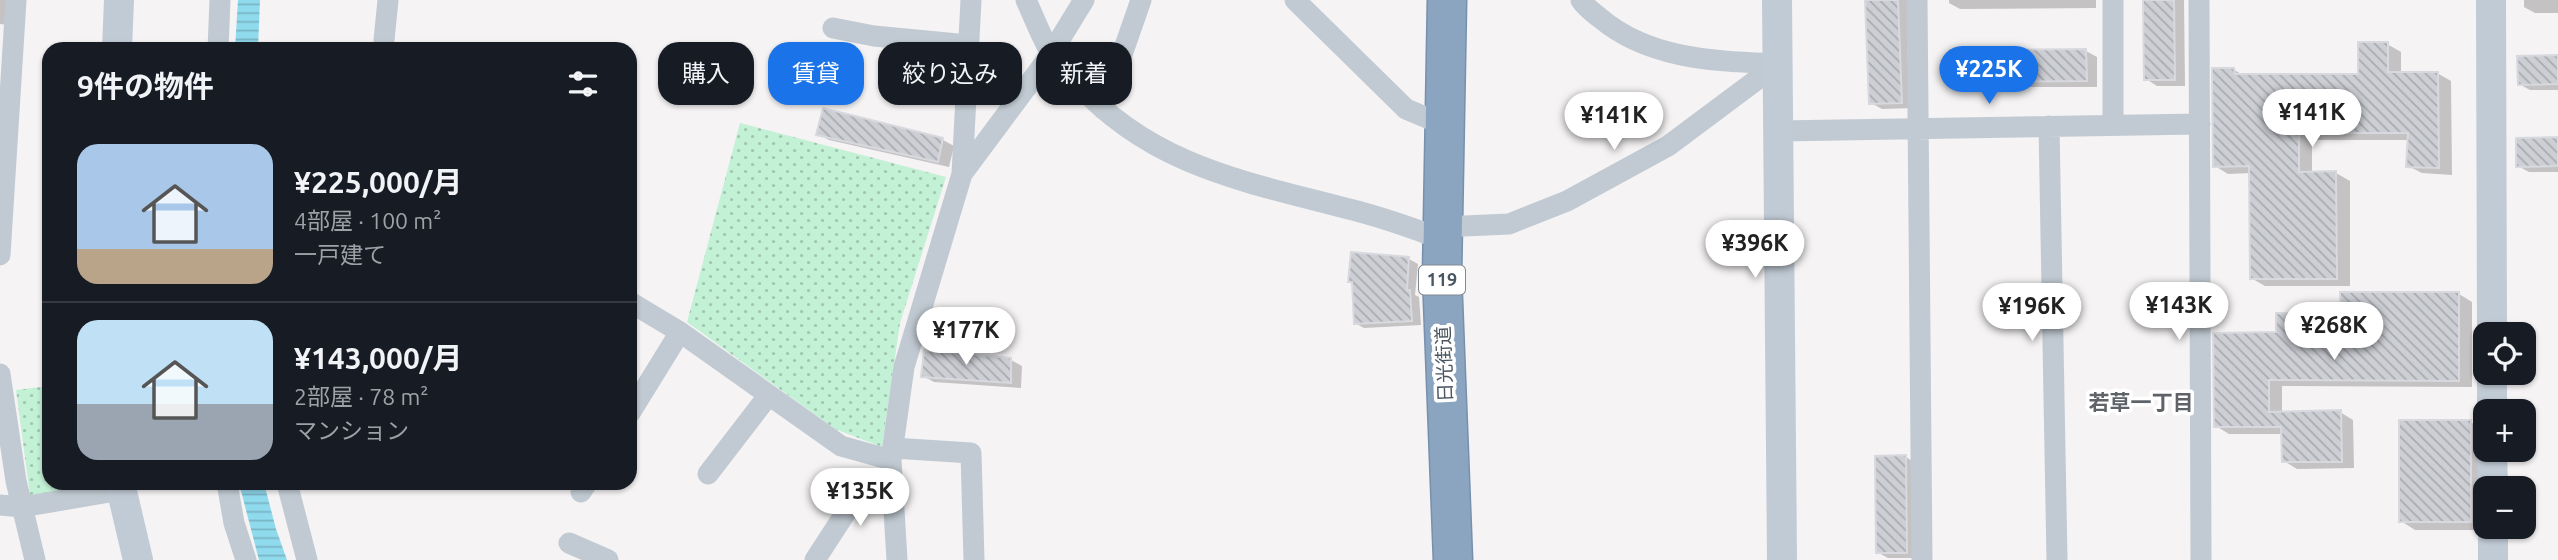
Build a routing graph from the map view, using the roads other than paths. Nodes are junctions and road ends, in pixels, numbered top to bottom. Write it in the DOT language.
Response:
graph roads {
  1 [pos="16,0"];
  2 [pos="119,0"];
  3 [pos="220,0"];
  4 [pos="388,0"];
  5 [pos="971,0"];
  6 [pos="1026,0"];
  7 [pos="1084,0"];
  8 [pos="1140,0"];
  9 [pos="1294,0"];
  10 [pos="1447,0"];
  11 [pos="1581,0"];
  12 [pos="1777,0"];
  13 [pos="1917,0"];
  14 [pos="2113,0"];
  15 [pos="2199,0"];
  16 [pos="2491,0"];
  17 [pos="833,28"];
  18 [pos="384,40"];
  19 [pos="117,42"];
  20 [pos="218,42"];
  21 [pos="937,42"];
  22 [pos="968,42"];
  23 [pos="1045,42"];
  24 [pos="1058,42"];
  25 [pos="1778,64"];
  26 [pos="1036,74"];
  27 [pos="965,105"];
  28 [pos="1099,105"];
  29 [pos="1103,109"];
  30 [pos="2200,124"];
  31 [pos="1444,125"];
  32 [pos="2113,125"];
  33 [pos="2049,126"];
  34 [pos="1916,128"];
  35 [pos="1779,131"];
  36 [pos="962,174"];
  37 [pos="1442,233"];
  38 [pos="0,255"];
  39 [pos="637,306"];
  40 [pos="2492,322"];
  41 [pos="680,332"];
  42 [pos="0,374"];
  43 [pos="768,396"];
  44 [pos="637,402"];
  45 [pos="892,462"];
  46 [pos="708,474"];
  47 [pos="105,490"];
  48 [pos="121,490"];
  49 [pos="228,490"];
  50 [pos="289,490"];
  51 [pos="0,505"];
  52 [pos="22,507"];
  53 [pos="2493,539"];
  54 [pos="569,543"];
  55 [pos="35,560"];
  56 [pos="138,560"];
  57 [pos="246,560"];
  58 [pos="307,560"];
  59 [pos="608,560"];
  60 [pos="815,560"];
  61 [pos="897,560"];
  62 [pos="974,560"];
  63 [pos="1453,560"];
  64 [pos="1782,560"];
  65 [pos="1922,560"];
  66 [pos="2057,560"];
  67 [pos="2201,560"];
  68 [pos="2493,560"];
  1 -- 38 [label="street"];
  2 -- 19 [label="street"];
  3 -- 20 [label="street"];
  4 -- 18 [label="street"];
  5 -- 22 [label="street"];
  6 -- 23 [label="street"];
  7 -- 24 [label="street"];
  8 -- 29 [label="street"];
  9 -- 31 [label="street"];
  10 -- 31 [label="highway, 日光街道 / 119"];
  11 -- 25 [label="street"];
  12 -- 25 [label="street"];
  13 -- 34 [label="street"];
  14 -- 32 [label="street"];
  15 -- 30 [label="street"];
  16 -- 40 [label="street"];
  17 -- 21 [label="street"];
  25 -- 35 [label="street"];
  25 -- 37 [label="street"];
  26 -- 36 [label="street"];
  27 -- 36 [label="street"];
  28 -- 29 [label="street"];
  29 -- 37 [label="street"];
  30 -- 32 [label="street"];
  30 -- 67 [label="street"];
  31 -- 37 [label="highway, 日光街道 / 119"];
  32 -- 33 [label="street"];
  33 -- 34 [label="street"];
  33 -- 66 [label="street"];
  34 -- 35 [label="street"];
  34 -- 65 [label="street"];
  35 -- 64 [label="street"];
  36 -- 45 [label="street"];
  37 -- 63 [label="highway, 日光街道 / 119"];
  39 -- 41 [label="street"];
  41 -- 43 [label="street"];
  41 -- 44 [label="street"];
  42 -- 52 [label="street"];
  43 -- 45 [label="street"];
  43 -- 46 [label="street"];
  45 -- 60 [label="street"];
  45 -- 61 [label="street"];
  45 -- 62 [label="street"];
  47 -- 52 [label="street"];
  48 -- 56 [label="street"];
  49 -- 57 [label="street"];
  50 -- 58 [label="street"];
  51 -- 52 [label="street"];
  52 -- 55 [label="street"];
  53 -- 68 [label="street"];
  54 -- 59 [label="street"];
}
